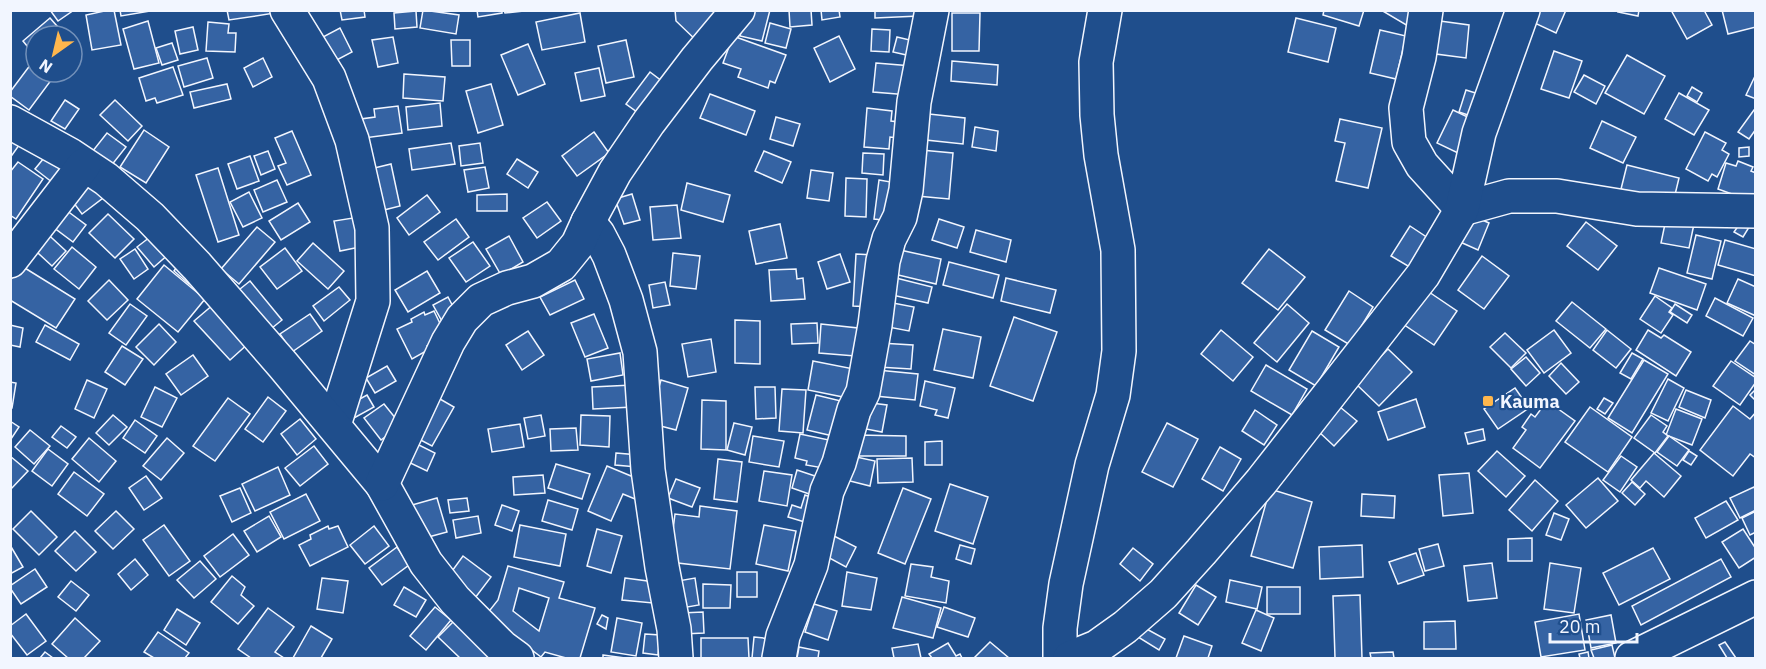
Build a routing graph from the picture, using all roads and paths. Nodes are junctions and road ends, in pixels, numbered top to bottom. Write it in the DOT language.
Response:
graph roads {
  1 [pos="287,10"];
  2 [pos="738,10"];
  3 [pos="932,10"];
  4 [pos="1105,10"];
  5 [pos="1426,10"];
  6 [pos="1523,10"];
  7 [pos="10,122"];
  8 [pos="84,165"];
  9 [pos="1462,209"];
  10 [pos="1755,211"];
  11 [pos="588,222"];
  12 [pos="10,261"];
  13 [pos="334,425"];
  14 [pos="382,484"];
  15 [pos="1755,597"];
  16 [pos="517,658"];
  17 [pos="676,658"];
  18 [pos="779,658"];
  19 [pos="1060,658"];
  20 [pos="1070,658"];
  21 [pos="1632,658"];
  1 -- 13 [label="street"];
  2 -- 11 [label="street"];
  3 -- 18 [label="street"];
  4 -- 19 [label="street"];
  5 -- 9 [label="street"];
  6 -- 9 [label="street"];
  7 -- 8 [label="street"];
  8 -- 12 [label="street"];
  8 -- 13 [label="street"];
  9 -- 10 [label="street"];
  9 -- 20 [label="street"];
  11 -- 14 [label="street"];
  11 -- 17 [label="street"];
  13 -- 14 [label="street"];
  14 -- 16 [label="street"];
  15 -- 21 [label="street"];
}
